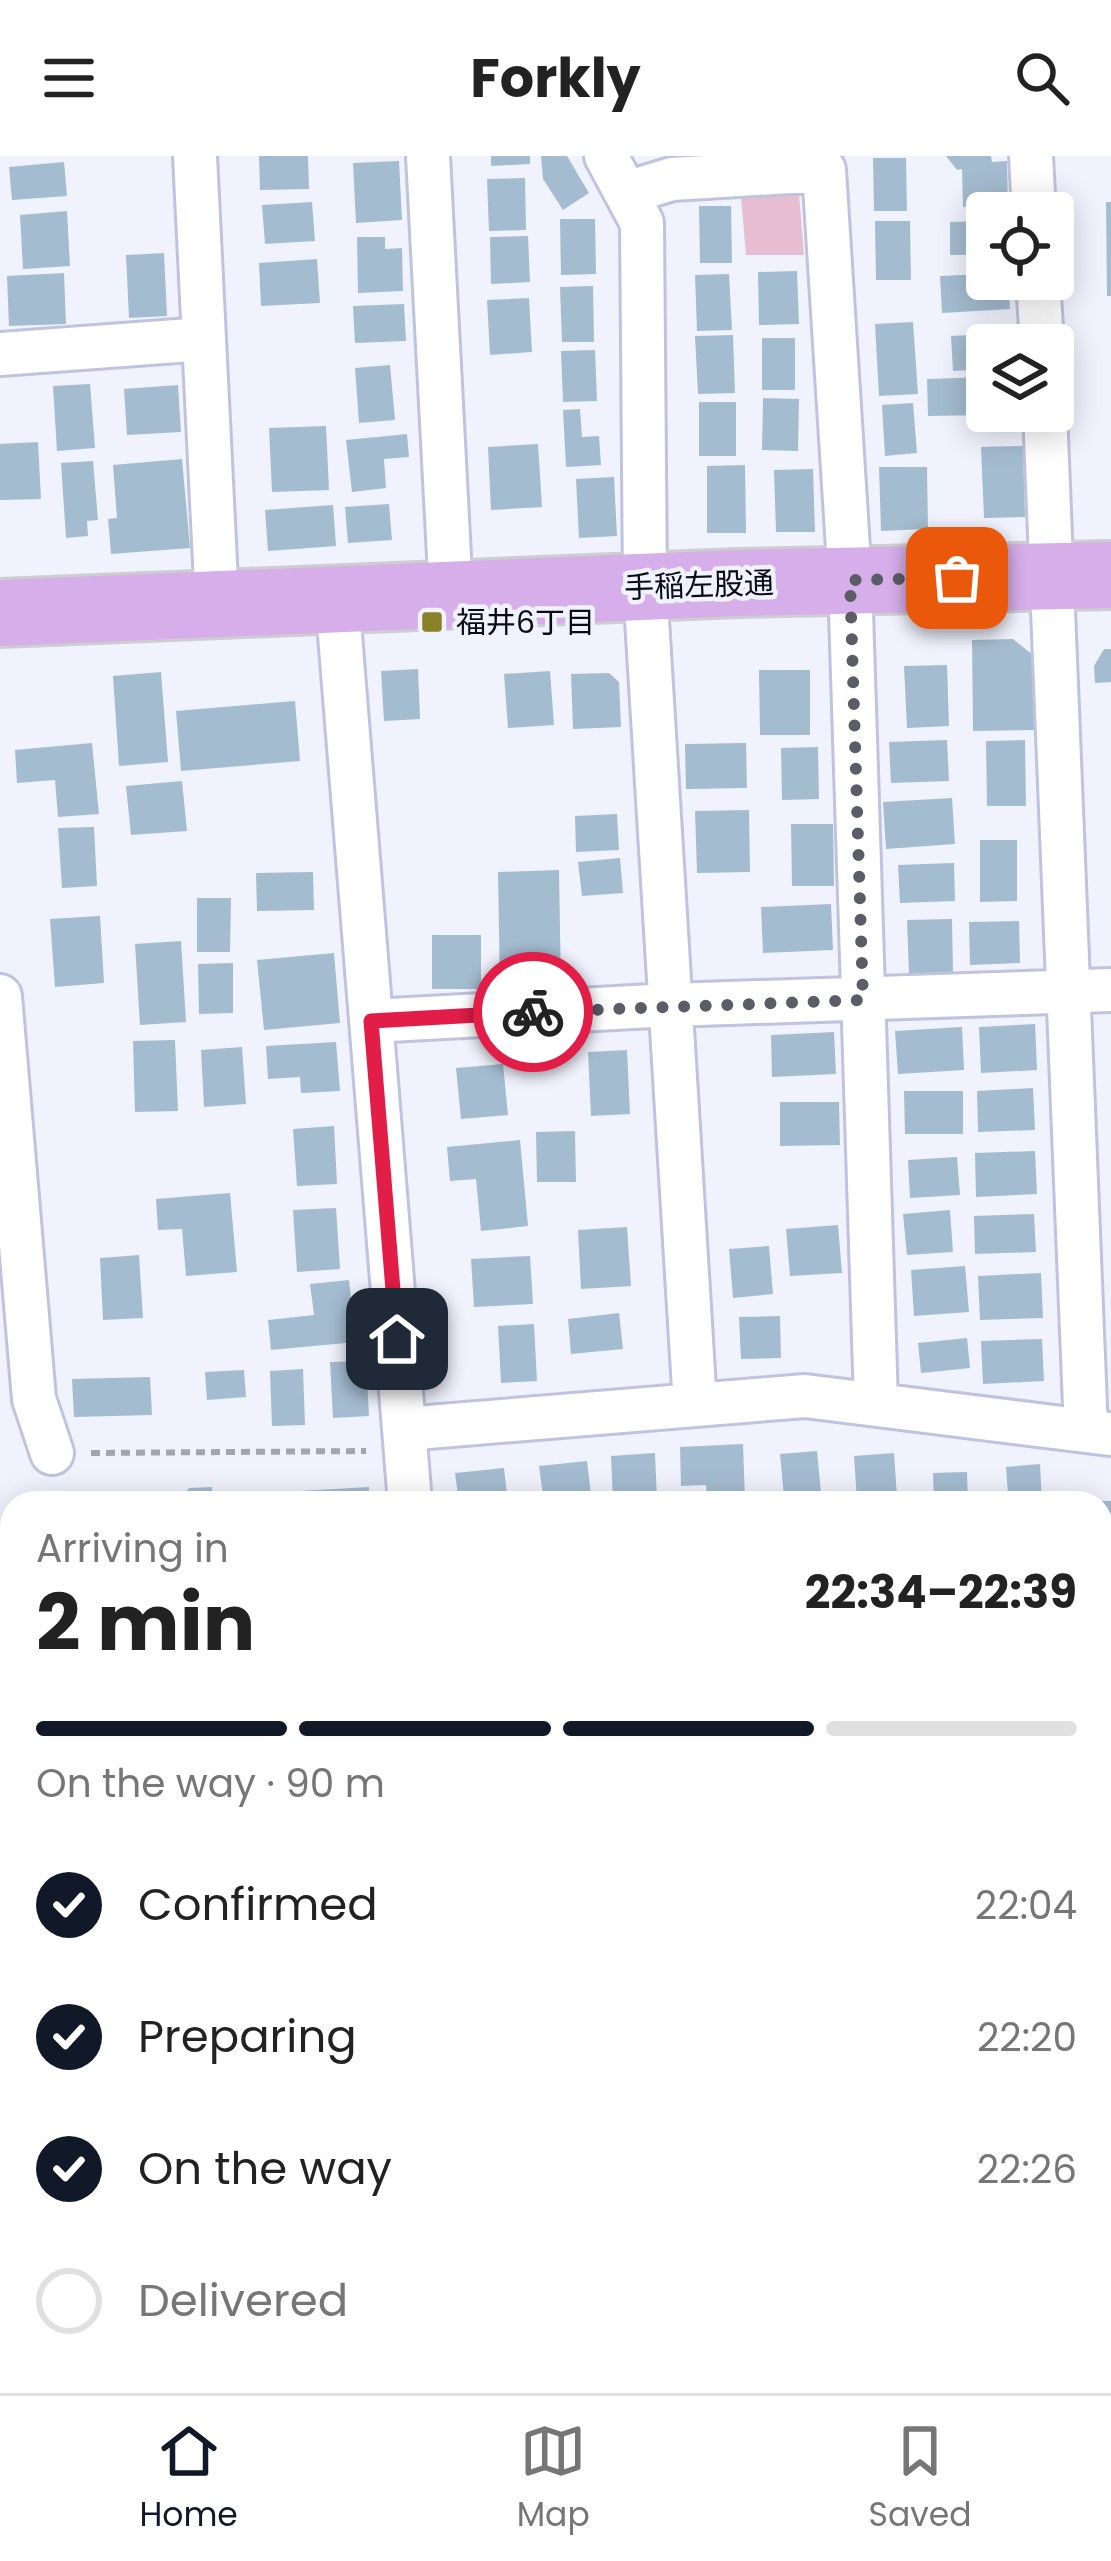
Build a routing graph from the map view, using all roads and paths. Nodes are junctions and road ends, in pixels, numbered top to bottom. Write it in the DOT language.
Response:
graph roads {
  1 [pos="195,156"];
  2 [pos="428,156"];
  3 [pos="1031,156"];
  4 [pos="616,174"];
  5 [pos="1033,192"];
  6 [pos="204,339"];
  7 [pos="0,354"];
  8 [pos="1051,432"];
  9 [pos="1083,575"];
  10 [pos="850,580"];
  11 [pos="645,587"];
  12 [pos="451,594"];
  13 [pos="337,598"];
  14 [pos="218,603"];
  15 [pos="0,613"];
  16 [pos="1090,990"];
  17 [pos="0,996"];
  18 [pos="863,1000"];
  19 [pos="670,1005"];
  20 [pos="371,1021"];
  21 [pos="876,1403"];
  22 [pos="695,1406"];
  23 [pos="1098,1432"];
  24 [pos="405,1440"];
  25 [pos="52,1453"];
  26 [pos="409,1491"];
  1 -- 6 [label="street"];
  2 -- 12 [label="street"];
  3 -- 5 [label="street"];
  4 -- 10 [label="street"];
  4 -- 11 [label="street"];
  6 -- 7 [label="street"];
  6 -- 14 [label="street"];
  8 -- 9 [label="street"];
  9 -- 10 [label="main road, 手稲左股通"];
  9 -- 16 [label="street"];
  10 -- 11 [label="main road, 手稲左股通"];
  10 -- 18 [label="street"];
  11 -- 12 [label="main road, 手稲左股通"];
  11 -- 19 [label="street"];
  12 -- 13 [label="main road, 手稲左股通"];
  13 -- 14 [label="main road, 手稲左股通"];
  13 -- 20 [label="street"];
  14 -- 15 [label="main road, 手稲左股通"];
  16 -- 18 [label="street"];
  16 -- 23 [label="street"];
  17 -- 25 [label="street"];
  18 -- 19 [label="street"];
  18 -- 21 [label="street"];
  19 -- 20 [label="street"];
  19 -- 22 [label="street"];
  20 -- 24 [label="street"];
  21 -- 22 [label="street"];
  21 -- 23 [label="street"];
  22 -- 24 [label="street"];
  24 -- 25 [label="path"];
  24 -- 26 [label="street"];
}
